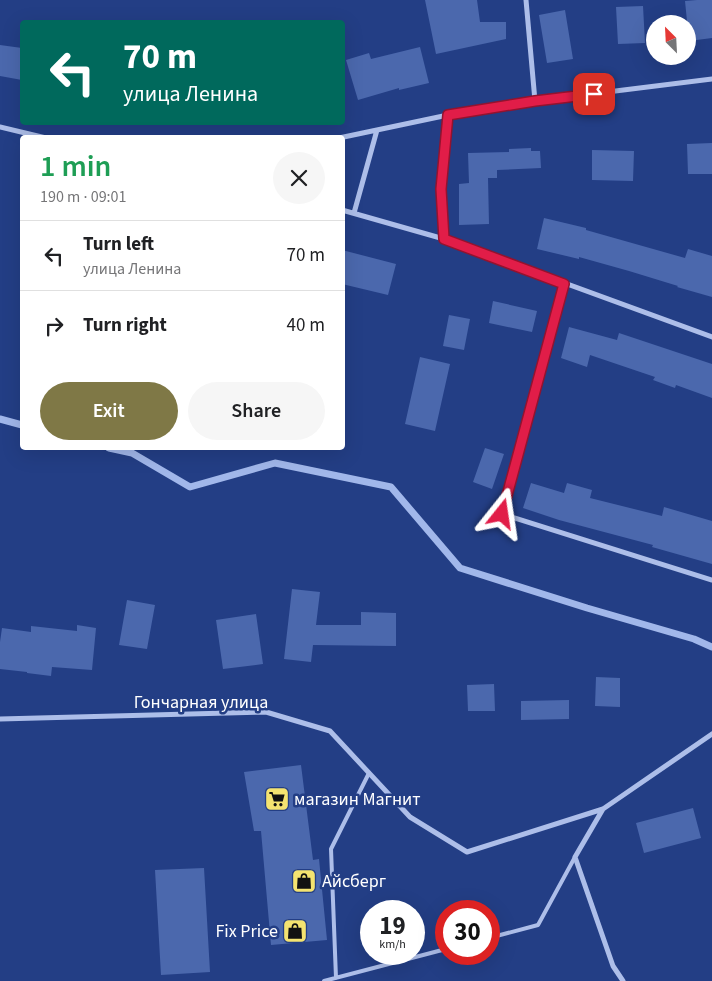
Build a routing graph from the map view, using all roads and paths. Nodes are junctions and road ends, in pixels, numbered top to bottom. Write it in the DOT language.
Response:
graph roads {
  1 [pos="526,0"];
  2 [pos="712,79"];
  3 [pos="535,101"];
  4 [pos="448,115"];
  5 [pos="0,127"];
  6 [pos="377,130"];
  7 [pos="33,135"];
  8 [pos="345,137"];
  9 [pos="345,211"];
  10 [pos="354,213"];
  11 [pos="444,239"];
  12 [pos="564,284"];
  13 [pos="712,337"];
  14 [pos="712,580"];
  15 [pos="0,720"];
  16 [pos="712,734"];
  17 [pos="369,773"];
  18 [pos="603,809"];
  19 [pos="575,857"];
  20 [pos="500,935"];
  21 [pos="435,952"];
  22 [pos="336,978"];
  23 [pos="324,981"];
  24 [pos="624,981"];
  1 -- 3 [label="street"];
  2 -- 3 [label="street"];
  3 -- 4 [label="street"];
  4 -- 6 [label="street"];
  4 -- 11 [label="street"];
  5 -- 7 [label="street"];
  6 -- 8 [label="street"];
  6 -- 10 [label="street"];
  9 -- 10 [label="street"];
  10 -- 11 [label="street"];
  11 -- 12 [label="street"];
  12 -- 13 [label="street"];
  12 -- 14 [label="street"];
  15 -- 17 [label="street, Гончарная улица"];
  16 -- 18 [label="street, Гончарная улица"];
  17 -- 18 [label="street, Гончарная улица"];
  17 -- 22 [label="lane"];
  18 -- 19 [label="street"];
  19 -- 20 [label="lane"];
  19 -- 24 [label="street"];
  21 -- 22 [label="lane"];
  22 -- 23 [label="lane"];
}
